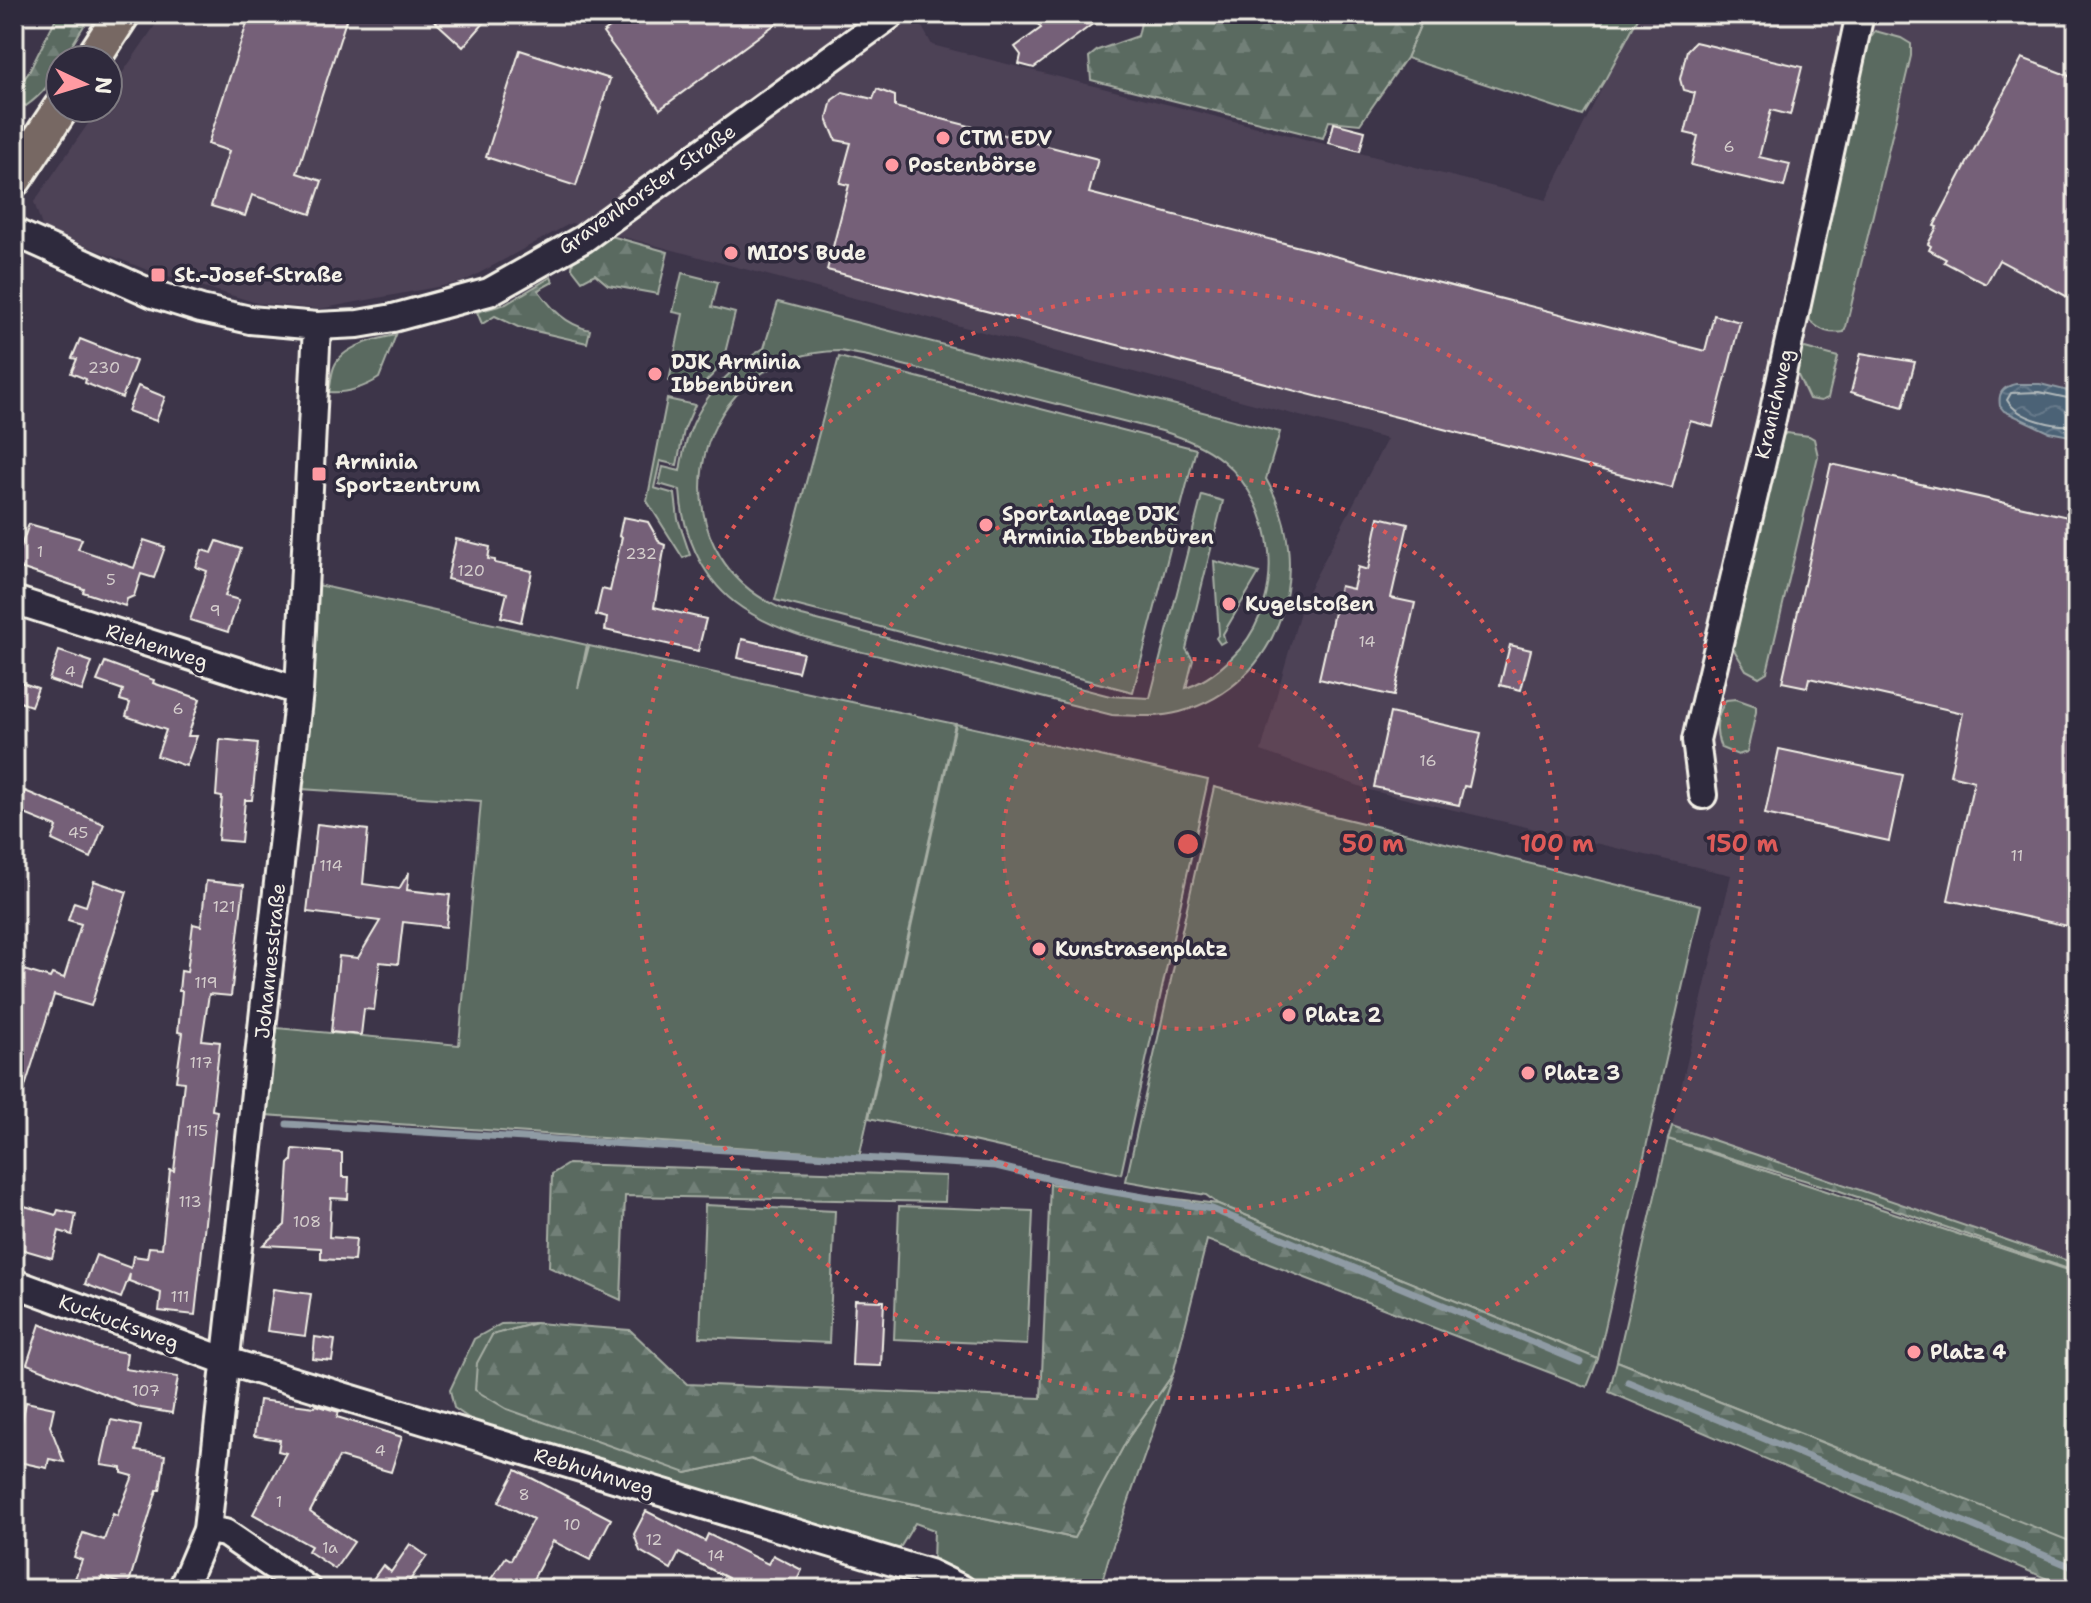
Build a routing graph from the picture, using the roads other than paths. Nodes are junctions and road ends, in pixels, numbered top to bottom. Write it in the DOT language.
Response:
graph roads {
  1 [pos="122,14"];
  2 [pos="892,14"];
  3 [pos="1860,14"];
  4 [pos="102,44"];
  5 [pos="50,124"];
  6 [pos="14,179"];
  7 [pos="14,232"];
  8 [pos="317,326"];
  9 [pos="14,600"];
  10 [pos="299,691"];
  11 [pos="1703,795"];
  12 [pos="14,1283"];
  13 [pos="223,1360"];
  14 [pos="207,1530"];
  15 [pos="182,1589"];
  16 [pos="307,1589"];
  17 [pos="962,1589"];
  1 -- 4 [label="main road"];
  2 -- 8 [label="street, Gravenhorster Straße"];
  3 -- 11 [label="street, Kranichweg"];
  5 -- 6 [label="main road"];
  7 -- 8 [label="street, Gravenhorster Straße"];
  8 -- 10 [label="street, Johannesstraße"];
  9 -- 10 [label="street, Riehenweg"];
  10 -- 13 [label="street, Johannesstraße"];
  12 -- 13 [label="street, Kuckucksweg"];
  13 -- 14 [label="street, Johannesstraße"];
  13 -- 17 [label="street, Rebhuhnweg"];
  14 -- 15 [label="street, Johannesstraße"];
  14 -- 16 [label="street"];
}
